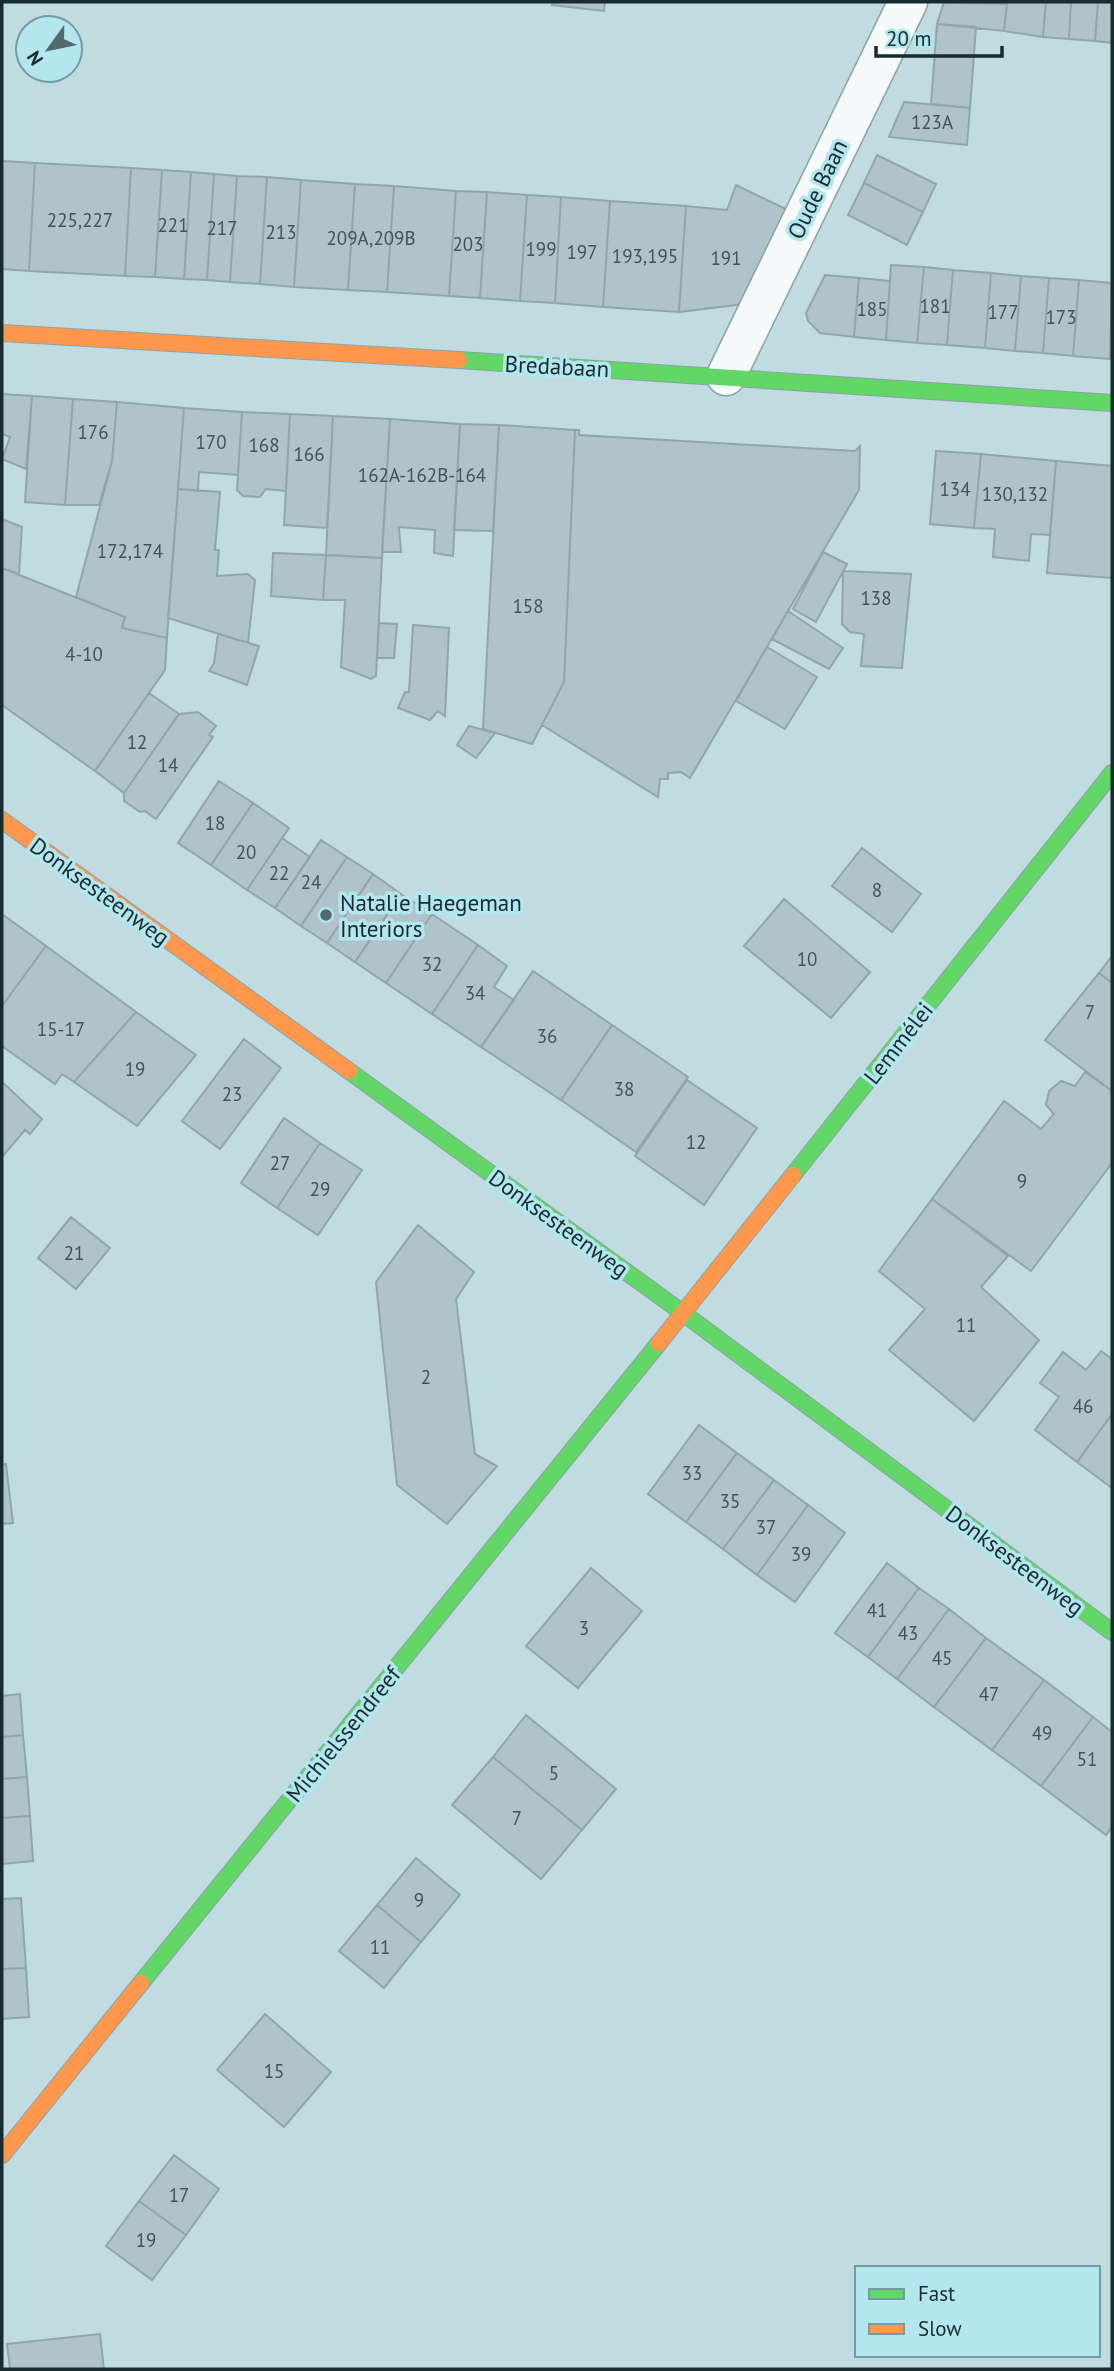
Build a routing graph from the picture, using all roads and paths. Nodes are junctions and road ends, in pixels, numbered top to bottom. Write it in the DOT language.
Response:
graph roads {
  1 [pos="908,2"];
  2 [pos="2,333"];
  3 [pos="726,376"];
  4 [pos="1112,403"];
  5 [pos="1112,773"];
  6 [pos="2,820"];
  7 [pos="683,1313"];
  8 [pos="1112,1632"];
  9 [pos="2,2155"];
  1 -- 3 [label="street, Oude Baan"];
  2 -- 3 [label="street, Bredabaan"];
  3 -- 4 [label="street, Bredabaan"];
  5 -- 7 [label="street, Lemmélei"];
  6 -- 7 [label="street, Donksesteenweg"];
  7 -- 8 [label="street, Donksesteenweg"];
  7 -- 9 [label="street, Michielssendreef"];
}
